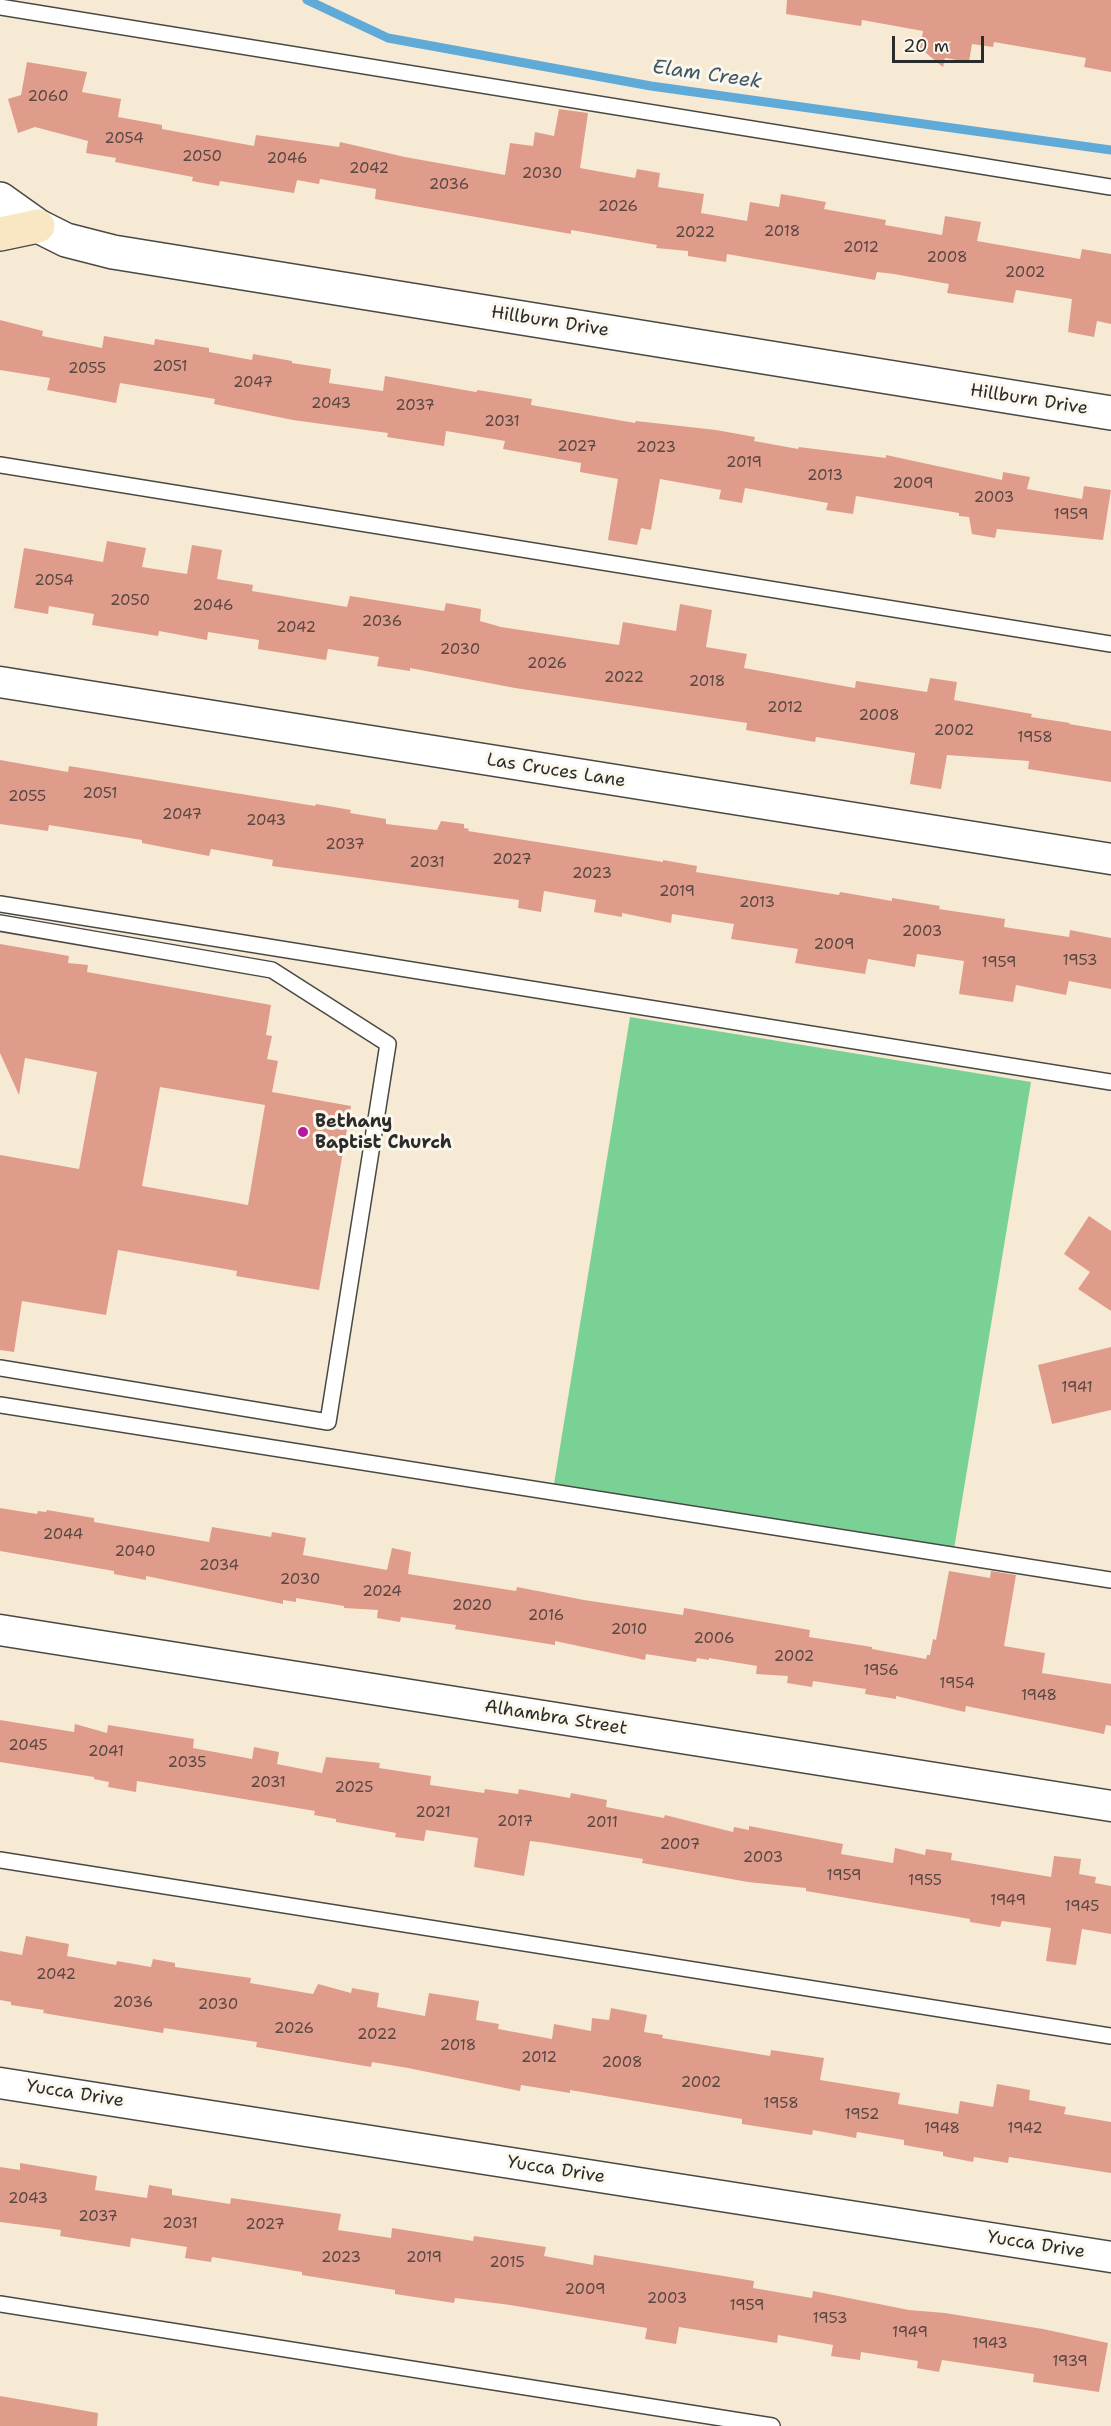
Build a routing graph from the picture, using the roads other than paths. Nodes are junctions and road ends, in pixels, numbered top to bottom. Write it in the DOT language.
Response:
graph roads {
  1 [pos="0,7"];
  2 [pos="1111,187"];
  3 [pos="0,199"];
  4 [pos="38,226"];
  5 [pos="0,234"];
  6 [pos="1111,413"];
  7 [pos="0,465"];
  8 [pos="1111,644"];
  9 [pos="0,682"];
  10 [pos="1111,859"];
  11 [pos="0,904"];
  12 [pos="0,923"];
  13 [pos="1111,1083"];
  14 [pos="0,1368"];
  15 [pos="0,1405"];
  16 [pos="1111,1580"];
  17 [pos="0,1630"];
  18 [pos="1111,1806"];
  19 [pos="0,1860"];
  20 [pos="1111,2036"];
  21 [pos="0,2083"];
  22 [pos="1111,2257"];
  23 [pos="0,2304"];
  24 [pos="772,2426"];
  1 -- 2 [label="lane"];
  3 -- 4 [label="street, Hillburn Drive"];
  4 -- 5 [label="main road"];
  4 -- 6 [label="street, Hillburn Drive"];
  7 -- 8 [label="lane"];
  9 -- 10 [label="street, Las Cruces Lane"];
  11 -- 13 [label="lane"];
  12 -- 14 [label="lane"];
  15 -- 16 [label="lane"];
  17 -- 18 [label="street, Alhambra Street"];
  19 -- 20 [label="lane"];
  21 -- 22 [label="street, Yucca Drive"];
  23 -- 24 [label="lane"];
}
